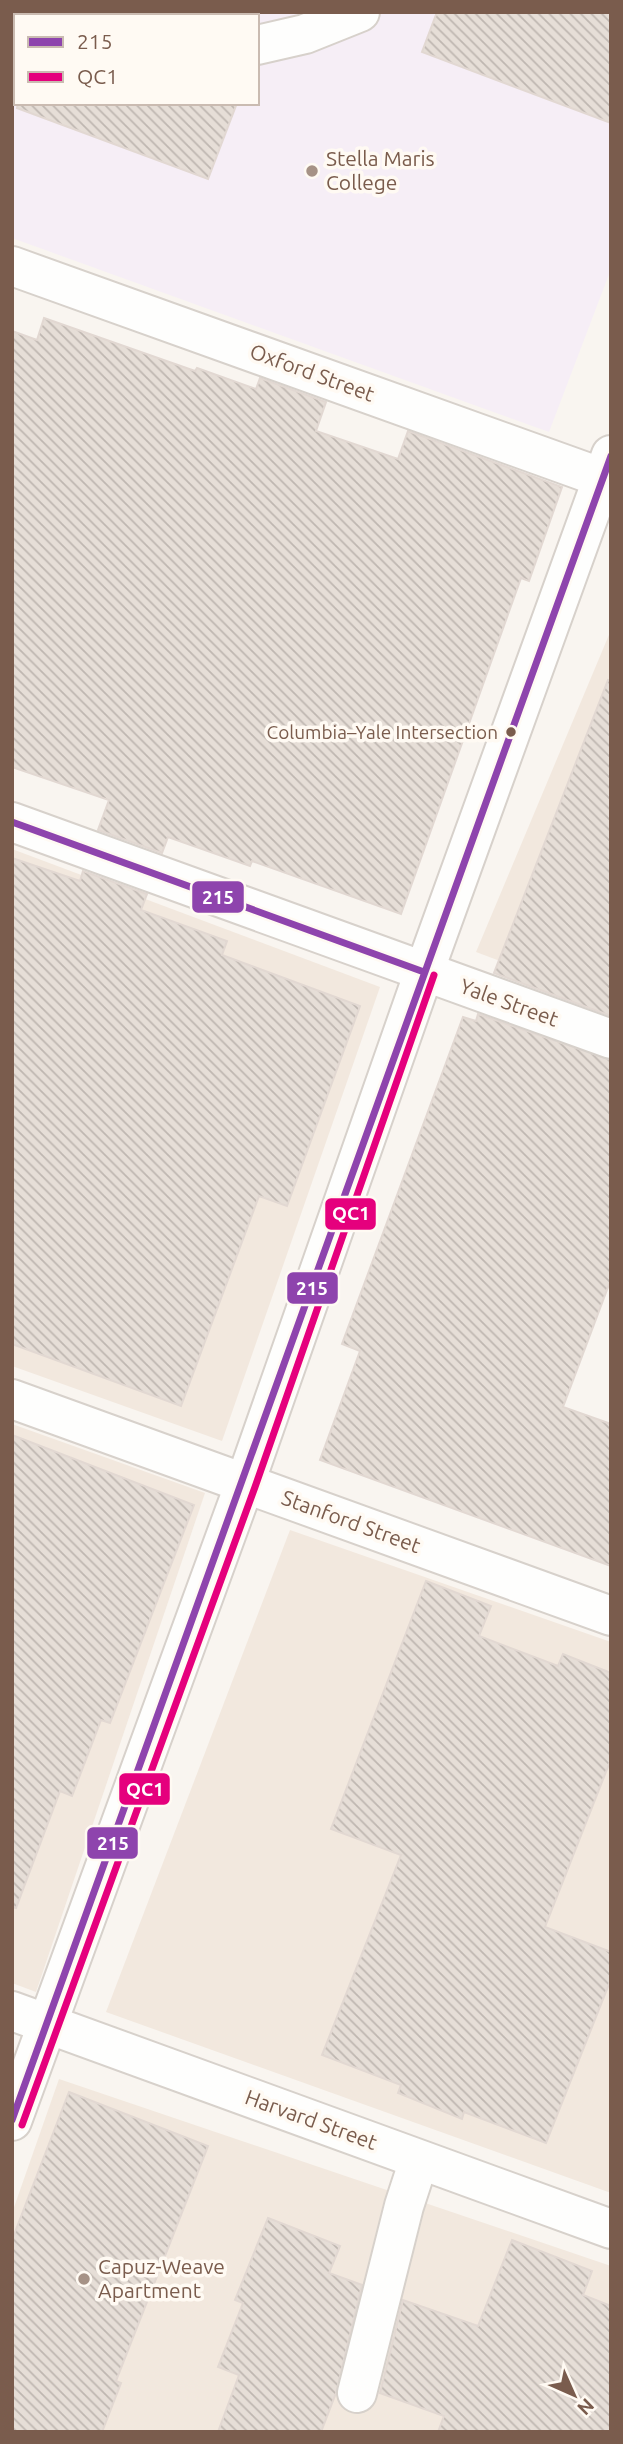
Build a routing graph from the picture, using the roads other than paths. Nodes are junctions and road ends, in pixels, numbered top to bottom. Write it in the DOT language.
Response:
graph roads {
  1 [pos="359,12"];
  2 [pos="259,45"];
  3 [pos="12,266"];
  4 [pos="608,471"];
  5 [pos="12,822"];
  6 [pos="424,972"];
  7 [pos="611,1040"];
  8 [pos="12,1399"];
  9 [pos="245,1483"];
  10 [pos="611,1616"];
  11 [pos="12,2011"];
  12 [pos="48,2025"];
  13 [pos="12,2121"];
  14 [pos="419,2160"];
  15 [pos="611,2229"];
  16 [pos="358,2393"];
  1 -- 2 [label="street"];
  3 -- 4 [label="street, Oxford Street"];
  4 -- 6 [label="street"];
  5 -- 6 [label="street, Yale Street"];
  6 -- 7 [label="street, Yale Street"];
  6 -- 9 [label="street"];
  8 -- 9 [label="street, Stanford Street"];
  9 -- 10 [label="street, Stanford Street"];
  9 -- 12 [label="street"];
  11 -- 12 [label="street, Harvard Street"];
  12 -- 13 [label="street"];
  12 -- 14 [label="street, Harvard Street"];
  14 -- 15 [label="street, Harvard Street"];
  14 -- 16 [label="street"];
}
